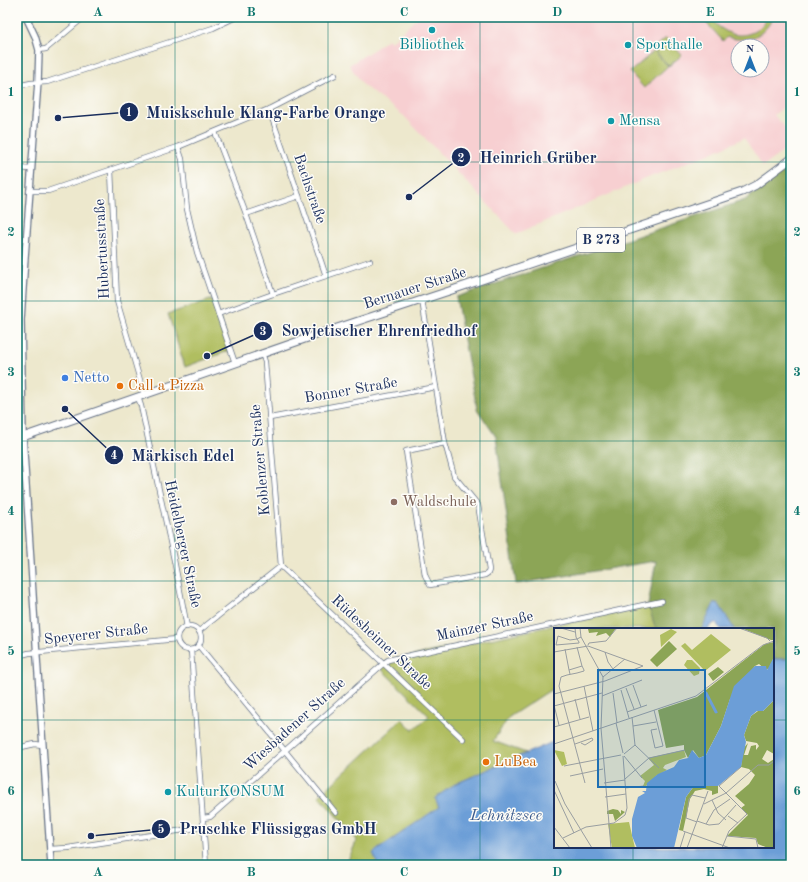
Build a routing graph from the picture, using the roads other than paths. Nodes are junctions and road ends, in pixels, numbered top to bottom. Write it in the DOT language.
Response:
graph roads {
  1 [pos="26,17"];
  2 [pos="84,17"];
  3 [pos="236,17"];
  4 [pos="39,50"];
  5 [pos="335,75"];
  6 [pos="38,82"];
  7 [pos="17,86"];
  8 [pos="269,109"];
  9 [pos="215,132"];
  10 [pos="178,147"];
  11 [pos="791,159"];
  12 [pos="17,168"];
  13 [pos="31,169"];
  14 [pos="111,170"];
  15 [pos="30,191"];
  16 [pos="299,196"];
  17 [pos="246,214"];
  18 [pos="370,261"];
  19 [pos="326,276"];
  20 [pos="273,294"];
  21 [pos="422,300"];
  22 [pos="218,314"];
  23 [pos="262,353"];
  24 [pos="235,362"];
  25 [pos="436,387"];
  26 [pos="141,395"];
  27 [pos="270,418"];
  28 [pos="20,438"];
  29 [pos="445,443"];
  30 [pos="281,566"];
  31 [pos="662,601"];
  32 [pos="187,627"];
  33 [pos="198,631"];
  34 [pos="177,639"];
  35 [pos="198,646"];
  36 [pos="191,650"];
  37 [pos="36,653"];
  38 [pos="17,656"];
  39 [pos="384,663"];
  40 [pos="463,738"];
  41 [pos="42,745"];
  42 [pos="17,748"];
  43 [pos="285,750"];
  44 [pos="336,813"];
  45 [pos="203,818"];
  46 [pos="203,827"];
  47 [pos="50,849"];
  48 [pos="51,865"];
  49 [pos="206,865"];
  1 -- 4 [label="street"];
  2 -- 4 [label="street"];
  3 -- 6 [label="street"];
  4 -- 6 [label="street"];
  5 -- 8 [label="street"];
  6 -- 7 [label="street"];
  6 -- 13 [label="street"];
  8 -- 9 [label="street"];
  8 -- 16 [label="street, Bachstraße"];
  9 -- 10 [label="street"];
  9 -- 17 [label="street"];
  10 -- 14 [label="street"];
  10 -- 22 [label="street"];
  11 -- 21 [label="main road, Bernauer Straße / B 273"];
  12 -- 13 [label="street"];
  13 -- 15 [label="street"];
  14 -- 15 [label="street"];
  14 -- 26 [label="street, Hubertusstraße"];
  15 -- 28 [label="street"];
  16 -- 17 [label="street"];
  16 -- 19 [label="street, Bachstraße"];
  17 -- 20 [label="street"];
  18 -- 19 [label="street"];
  19 -- 20 [label="street"];
  20 -- 22 [label="street"];
  21 -- 23 [label="main road, Bernauer Straße / B 273"];
  21 -- 25 [label="street"];
  22 -- 24 [label="street"];
  23 -- 24 [label="main road, Bernauer Straße / B 273"];
  23 -- 27 [label="street, Koblenzer Straße"];
  24 -- 26 [label="main road, Bernauer Straße / B 273"];
  25 -- 27 [label="street, Bonner Straße"];
  25 -- 29 [label="street"];
  26 -- 28 [label="main road, Bernauer Straße / B 273"];
  26 -- 32 [label="street, Heidelberger Straße"];
  27 -- 30 [label="street, Koblenzer Straße"];
  28 -- 37 [label="street"];
  29 -- 29 [label="street"];
  30 -- 33 [label="street"];
  30 -- 39 [label="street, Rüdesheimer Straße"];
  31 -- 39 [label="street, Mainzer Straße"];
  32 -- 33 [label="street"];
  32 -- 34 [label="street"];
  33 -- 35 [label="street"];
  34 -- 36 [label="street"];
  34 -- 37 [label="street, Speyerer Straße"];
  35 -- 36 [label="street"];
  35 -- 43 [label="street"];
  36 -- 45 [label="street"];
  37 -- 38 [label="street, Speyerer Straße"];
  37 -- 41 [label="street"];
  39 -- 40 [label="street, Rüdesheimer Straße"];
  39 -- 43 [label="street, Wiesbadener Straße"];
  41 -- 42 [label="street"];
  41 -- 47 [label="street"];
  43 -- 44 [label="street"];
  43 -- 45 [label="street, Wiesbadener Straße"];
  45 -- 46 [label="street"];
  46 -- 47 [label="street"];
  46 -- 49 [label="street"];
  47 -- 48 [label="street"];
}
